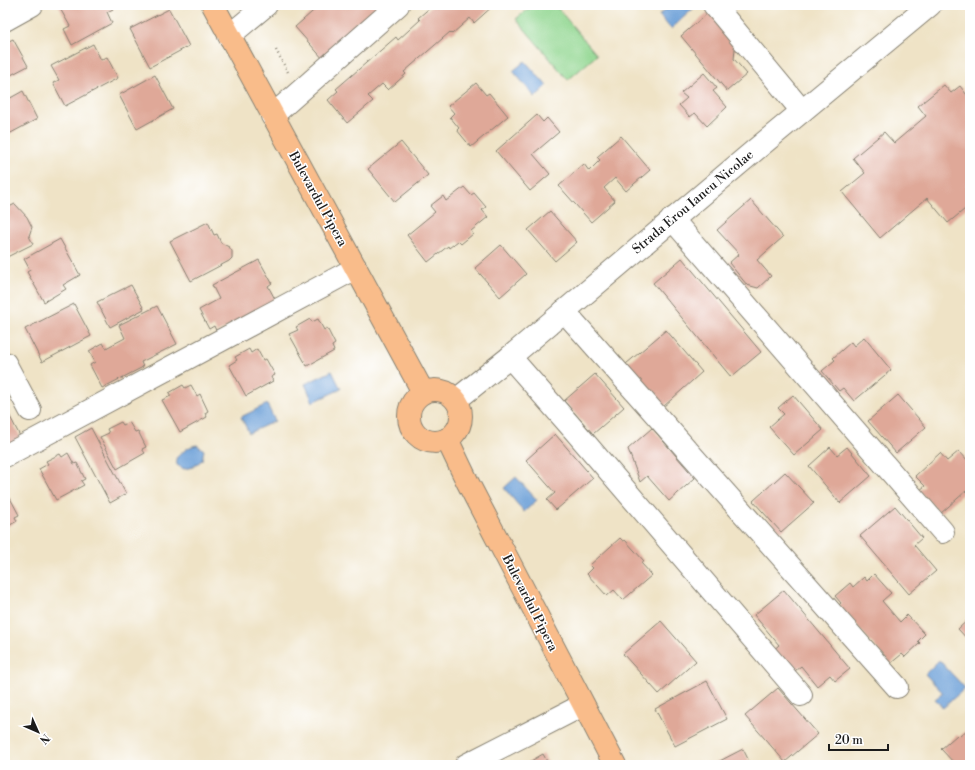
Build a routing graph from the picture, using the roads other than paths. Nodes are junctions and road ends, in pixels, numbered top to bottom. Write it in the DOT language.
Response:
graph roads {
  1 [pos="32,5"];
  2 [pos="213,5"];
  3 [pos="266,5"];
  4 [pos="398,5"];
  5 [pos="714,5"];
  6 [pos="930,5"];
  7 [pos="5,20"];
  8 [pos="229,36"];
  9 [pos="802,111"];
  10 [pos="272,116"];
  11 [pos="672,219"];
  12 [pos="356,268"];
  13 [pos="564,311"];
  14 [pos="510,357"];
  15 [pos="5,363"];
  16 [pos="423,392"];
  17 [pos="456,400"];
  18 [pos="30,410"];
  19 [pos="446,439"];
  20 [pos="5,456"];
  21 [pos="942,532"];
  22 [pos="896,688"];
  23 [pos="801,696"];
  24 [pos="583,705"];
  25 [pos="466,765"];
  26 [pos="615,765"];
  1 -- 7 [label="street"];
  2 -- 8 [label="main road, Bulevardul Pipera"];
  3 -- 8 [label="street"];
  4 -- 10 [label="street"];
  5 -- 9 [label="street"];
  6 -- 9 [label="street, Strada Erou Iancu Nicolae"];
  8 -- 10 [label="main road, Bulevardul Pipera"];
  9 -- 11 [label="street, Strada Erou Iancu Nicolae"];
  10 -- 12 [label="main road, Bulevardul Pipera"];
  11 -- 13 [label="street, Strada Erou Iancu Nicolae"];
  11 -- 21 [label="street"];
  12 -- 16 [label="main road, Bulevardul Pipera"];
  12 -- 20 [label="street"];
  13 -- 14 [label="street, Strada Erou Iancu Nicolae"];
  13 -- 22 [label="street"];
  14 -- 17 [label="street, Strada Erou Iancu Nicolae"];
  14 -- 23 [label="street"];
  15 -- 18 [label="street"];
  16 -- 17 [label="main road"];
  16 -- 19 [label="main road"];
  17 -- 19 [label="main road"];
  19 -- 24 [label="main road, Bulevardul Pipera"];
  24 -- 25 [label="street"];
  24 -- 26 [label="main road, Bulevardul Pipera"];
}
